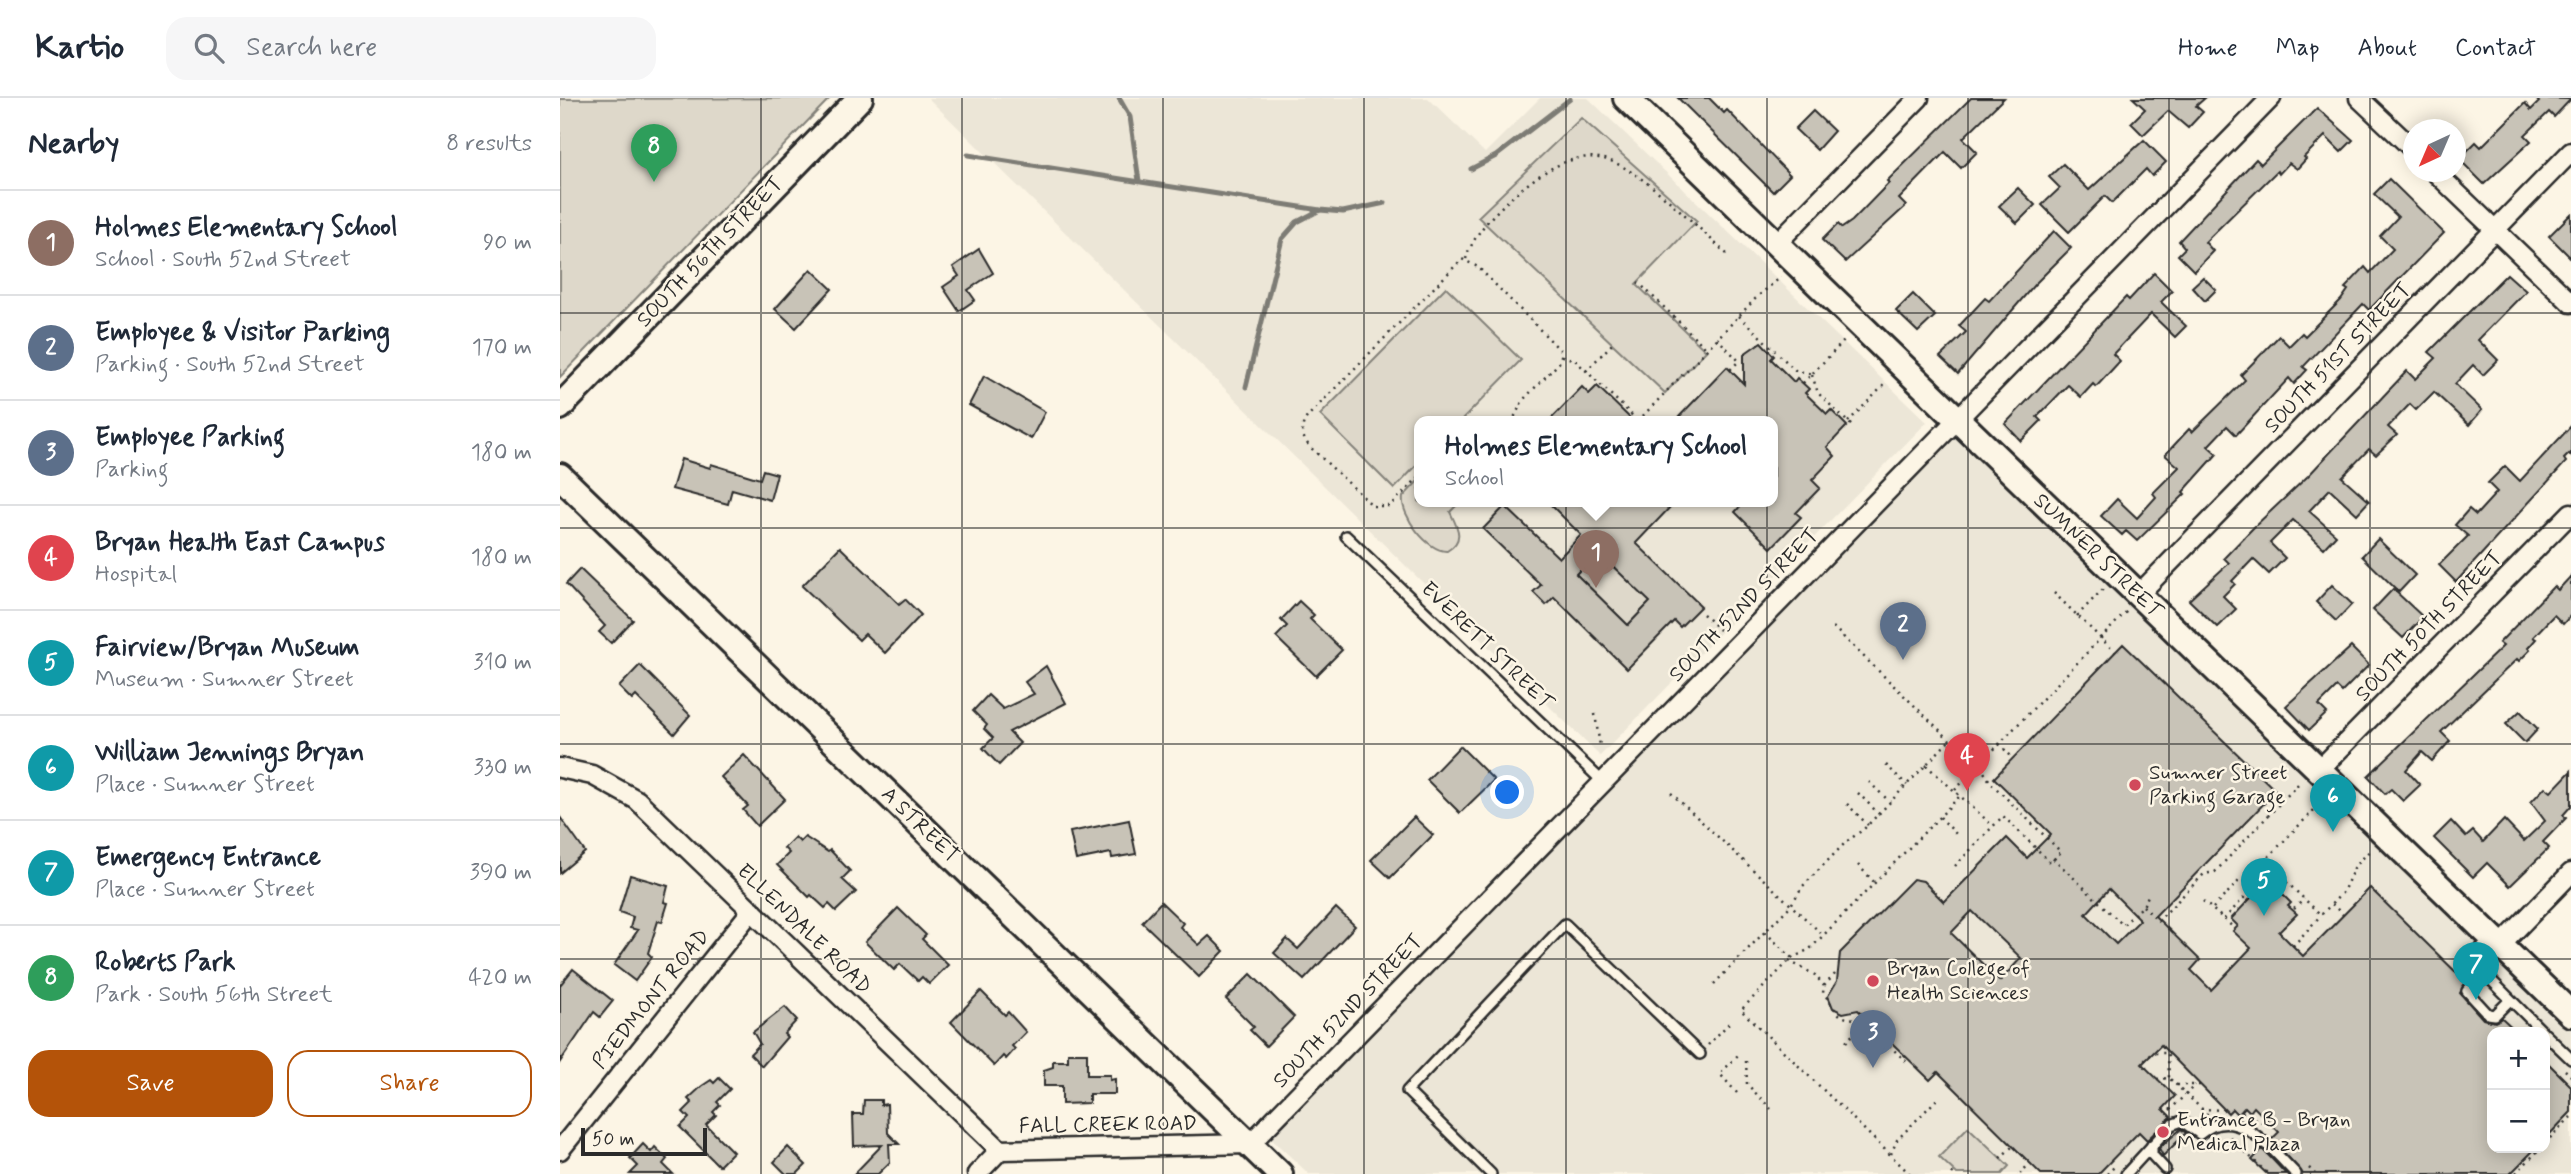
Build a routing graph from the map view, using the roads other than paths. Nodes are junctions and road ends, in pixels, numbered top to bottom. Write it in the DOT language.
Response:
graph roads {
  1 [pos="860,98"];
  2 [pos="1626,98"];
  3 [pos="2271,98"];
  4 [pos="2359,98"];
  5 [pos="1910,101"];
  6 [pos="2403,140"];
  7 [pos="2571,152"];
  8 [pos="2445,182"];
  9 [pos="2495,230"];
  10 [pos="1776,244"];
  11 [pos="2571,303"];
  12 [pos="560,407"];
  13 [pos="1957,419"];
  14 [pos="560,476"];
  15 [pos="2571,513"];
  16 [pos="1346,536"];
  17 [pos="2133,603"];
  18 [pos="560,768"];
  19 [pos="2310,772"];
  20 [pos="1603,782"];
  21 [pos="2571,873"];
  22 [pos="752,910"];
  23 [pos="2496,941"];
  24 [pos="2483,973"];
  25 [pos="2510,1000"];
  26 [pos="2571,1014"];
  27 [pos="2538,1027"];
  28 [pos="2550,1039"];
  29 [pos="1700,1054"];
  30 [pos="2571,1059"];
  31 [pos="1250,1144"];
  32 [pos="2152,1145"];
  33 [pos="560,1150"];
  34 [pos="1000,1150"];
  35 [pos="2165,1169"];
  36 [pos="977,1174"];
  37 [pos="1280,1174"];
  38 [pos="1491,1174"];
  39 [pos="2126,1174"];
  40 [pos="2296,1174"];
  1 -- 12 [label="main road, SOUTH 56TH STREET"];
  2 -- 10 [label="main road, SUMNER STREET"];
  3 -- 13 [label="street, SOUTH 52ND STREET"];
  4 -- 6 [label="street"];
  5 -- 10 [label="street"];
  7 -- 9 [label="street, SOUTH 51ST STREET"];
  8 -- 9 [label="street"];
  9 -- 11 [label="street"];
  9 -- 17 [label="street, SOUTH 51ST STREET"];
  10 -- 13 [label="main road, SUMNER STREET"];
  13 -- 17 [label="main road, SUMNER STREET"];
  13 -- 20 [label="street, SOUTH 52ND STREET"];
  14 -- 31 [label="main road, A STREET"];
  15 -- 19 [label="street, SOUTH 50TH STREET"];
  16 -- 20 [label="lane, EVERETT STREET"];
  17 -- 19 [label="main road, SUMNER STREET"];
  18 -- 22 [label="street, ELLENDALE ROAD"];
  19 -- 23 [label="main road, SUMNER STREET"];
  20 -- 31 [label="street, SOUTH 52ND STREET"];
  21 -- 23 [label="street"];
  22 -- 33 [label="street, PIEDMONT ROAD"];
  22 -- 34 [label="street, ELLENDALE ROAD"];
  23 -- 24 [label="lane"];
  23 -- 26 [label="main road, SUMNER STREET"];
  24 -- 25 [label="lane"];
  24 -- 25 [label="lane"];
  25 -- 27 [label="lane"];
  28 -- 30 [label="lane"];
  29 -- 38 [label="lane"];
  31 -- 34 [label="street, FALL CREEK ROAD"];
  31 -- 37 [label="main road, A STREET"];
  32 -- 35 [label="lane"];
  32 -- 39 [label="lane"];
  32 -- 40 [label="lane"];
  34 -- 36 [label="street, FALL CREEK ROAD"];
}
